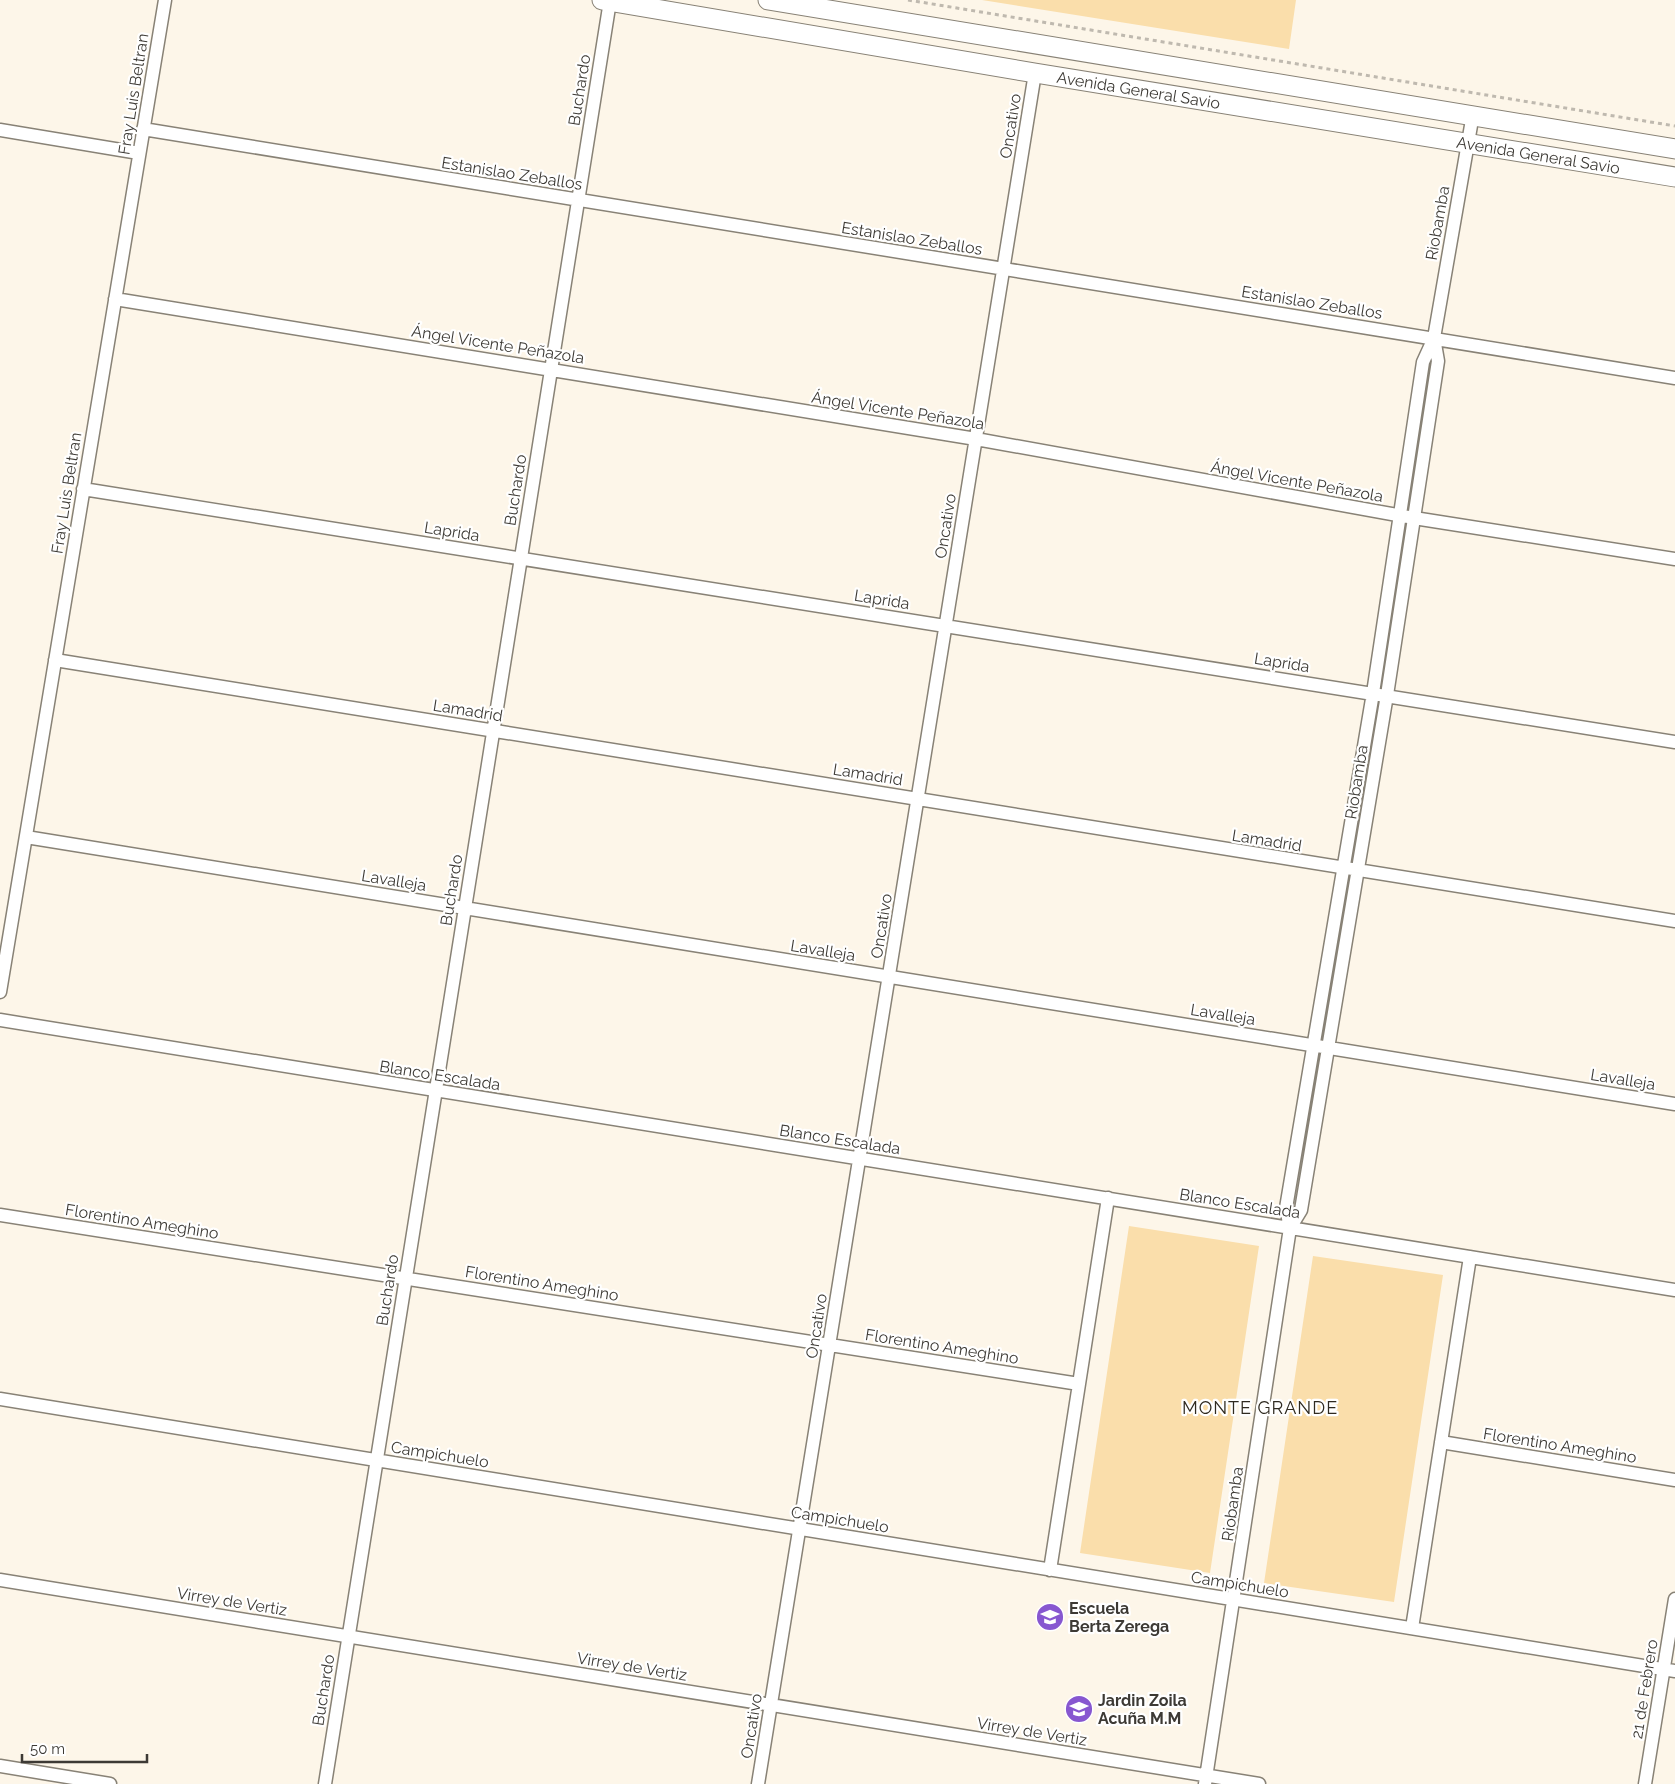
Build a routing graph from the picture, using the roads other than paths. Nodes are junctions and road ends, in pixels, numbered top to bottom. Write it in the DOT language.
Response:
graph roads {
  1 [pos="165,0"];
  2 [pos="768,0"];
  3 [pos="606,1"];
  4 [pos="1035,73"];
  5 [pos="1473,114"];
  6 [pos="143,129"];
  7 [pos="0,130"];
  8 [pos="1467,142"];
  9 [pos="1675,149"];
  10 [pos="139,154"];
  11 [pos="1675,177"];
  12 [pos="578,200"];
  13 [pos="1003,269"];
  14 [pos="115,299"];
  15 [pos="1434,338"];
  16 [pos="551,369"];
  17 [pos="1675,378"];
  18 [pos="976,439"];
  19 [pos="83,489"];
  20 [pos="1400,515"];
  21 [pos="1414,518"];
  22 [pos="520,558"];
  23 [pos="1675,559"];
  24 [pos="946,626"];
  25 [pos="55,660"];
  26 [pos="1373,693"];
  27 [pos="1387,695"];
  28 [pos="493,730"];
  29 [pos="1675,742"];
  30 [pos="918,799"];
  31 [pos="26,837"];
  32 [pos="1344,869"];
  33 [pos="1358,872"];
  34 [pos="465,908"];
  35 [pos="1675,921"];
  36 [pos="889,977"];
  37 [pos="0,992"];
  38 [pos="0,1020"];
  39 [pos="1315,1046"];
  40 [pos="1329,1048"];
  41 [pos="436,1090"];
  42 [pos="1675,1104"];
  43 [pos="860,1158"];
  44 [pos="1108,1198"];
  45 [pos="0,1215"];
  46 [pos="1290,1228"];
  47 [pos="1470,1256"];
  48 [pos="405,1278"];
  49 [pos="1675,1290"];
  50 [pos="829,1344"];
  51 [pos="1079,1384"];
  52 [pos="0,1399"];
  53 [pos="1441,1442"];
  54 [pos="376,1460"];
  55 [pos="1675,1480"];
  56 [pos="799,1529"];
  57 [pos="1050,1570"];
  58 [pos="0,1580"];
  59 [pos="1675,1598"];
  60 [pos="1234,1599"];
  61 [pos="1412,1628"];
  62 [pos="348,1636"];
  63 [pos="1669,1670"];
  64 [pos="771,1705"];
  65 [pos="0,1766"];
  66 [pos="1206,1780"];
  67 [pos="110,1784"];
  68 [pos="324,1784"];
  69 [pos="758,1784"];
  70 [pos="1259,1784"];
  71 [pos="1645,1784"];
  1 -- 6 [label="street, Fray Luis Beltran"];
  2 -- 5 [label="main road, Avenida General Savio"];
  3 -- 4 [label="main road, Avenida General Savio"];
  3 -- 12 [label="street, Buchardo"];
  4 -- 8 [label="main road, Avenida General Savio"];
  4 -- 13 [label="street, Oncativo"];
  5 -- 8 [label="street, Riobamba"];
  5 -- 9 [label="main road, Avenida General Savio"];
  6 -- 10 [label="street, Fray Luis Beltran"];
  6 -- 12 [label="street, Estanislao Zeballos"];
  7 -- 10 [label="street"];
  8 -- 11 [label="main road, Avenida General Savio"];
  8 -- 15 [label="street, Riobamba"];
  10 -- 14 [label="street, Fray Luis Beltran"];
  12 -- 13 [label="street, Estanislao Zeballos"];
  12 -- 16 [label="street, Buchardo"];
  13 -- 15 [label="street, Estanislao Zeballos"];
  13 -- 18 [label="street, Oncativo"];
  14 -- 16 [label="street, Ángel Vicente Peñazola"];
  14 -- 19 [label="street, Fray Luis Beltran"];
  15 -- 17 [label="street, Estanislao Zeballos"];
  15 -- 20 [label="street, Riobamba"];
  15 -- 21 [label="street, Riobamba"];
  16 -- 18 [label="street, Ángel Vicente Peñazola"];
  16 -- 22 [label="street, Buchardo"];
  18 -- 20 [label="street, Ángel Vicente Peñazola"];
  18 -- 24 [label="street, Oncativo"];
  19 -- 22 [label="street, Laprida"];
  19 -- 25 [label="street, Fray Luis Beltran"];
  20 -- 21 [label="street, Ángel Vicente Peñazola"];
  20 -- 26 [label="street, Riobamba"];
  21 -- 23 [label="street, Ángel Vicente Peñazola"];
  21 -- 27 [label="street, Riobamba"];
  22 -- 24 [label="street, Laprida"];
  22 -- 28 [label="street, Buchardo"];
  24 -- 26 [label="street, Laprida"];
  24 -- 30 [label="street, Oncativo"];
  25 -- 28 [label="street, Lamadrid"];
  25 -- 31 [label="street, Fray Luis Beltran"];
  26 -- 27 [label="street, Laprida"];
  26 -- 32 [label="street, Riobamba"];
  27 -- 29 [label="street, Laprida"];
  27 -- 33 [label="street, Riobamba"];
  28 -- 30 [label="street, Lamadrid"];
  28 -- 34 [label="street, Buchardo"];
  30 -- 32 [label="street, Lamadrid"];
  30 -- 36 [label="street, Oncativo"];
  31 -- 34 [label="street, Lavalleja"];
  31 -- 37 [label="street, Fray Luis Beltran"];
  32 -- 33 [label="street, Lamadrid"];
  32 -- 39 [label="street, Riobamba"];
  33 -- 35 [label="street, Lamadrid"];
  33 -- 40 [label="street, Riobamba"];
  34 -- 36 [label="street, Lavalleja"];
  34 -- 41 [label="street, Buchardo"];
  36 -- 39 [label="street, Lavalleja"];
  36 -- 43 [label="street, Oncativo"];
  38 -- 41 [label="street, Blanco Escalada"];
  39 -- 40 [label="street, Lavalleja"];
  39 -- 46 [label="street, Riobamba"];
  40 -- 42 [label="street, Lavalleja"];
  40 -- 46 [label="street, Riobamba"];
  41 -- 43 [label="street, Blanco Escalada"];
  41 -- 48 [label="street, Buchardo"];
  43 -- 44 [label="street, Blanco Escalada"];
  43 -- 50 [label="street, Oncativo"];
  44 -- 46 [label="street, Blanco Escalada"];
  44 -- 51 [label="street"];
  45 -- 48 [label="street, Florentino Ameghino"];
  46 -- 47 [label="street, Blanco Escalada"];
  46 -- 60 [label="street, Riobamba"];
  47 -- 49 [label="street, Blanco Escalada"];
  47 -- 53 [label="street"];
  48 -- 50 [label="street, Florentino Ameghino"];
  48 -- 54 [label="street, Buchardo"];
  50 -- 51 [label="street, Florentino Ameghino"];
  50 -- 56 [label="street, Oncativo"];
  51 -- 57 [label="street"];
  52 -- 54 [label="street, Campichuelo"];
  53 -- 55 [label="street, Florentino Ameghino"];
  53 -- 61 [label="street"];
  54 -- 56 [label="street, Campichuelo"];
  54 -- 62 [label="street, Buchardo"];
  56 -- 57 [label="street, Campichuelo"];
  56 -- 64 [label="street, Oncativo"];
  57 -- 60 [label="street, Campichuelo"];
  58 -- 62 [label="street, Virrey de Vertiz"];
  59 -- 63 [label="street, 21 de Febrero"];
  60 -- 61 [label="street, Campichuelo"];
  60 -- 66 [label="street, Riobamba"];
  61 -- 63 [label="street, Campichuelo"];
  62 -- 64 [label="street, Virrey de Vertiz"];
  62 -- 68 [label="street, Buchardo"];
  63 -- 71 [label="street, 21 de Febrero"];
  64 -- 66 [label="street, Virrey de Vertiz"];
  64 -- 69 [label="street, Oncativo"];
  65 -- 67 [label="street"];
  66 -- 70 [label="street, Virrey de Vertiz"];
}
